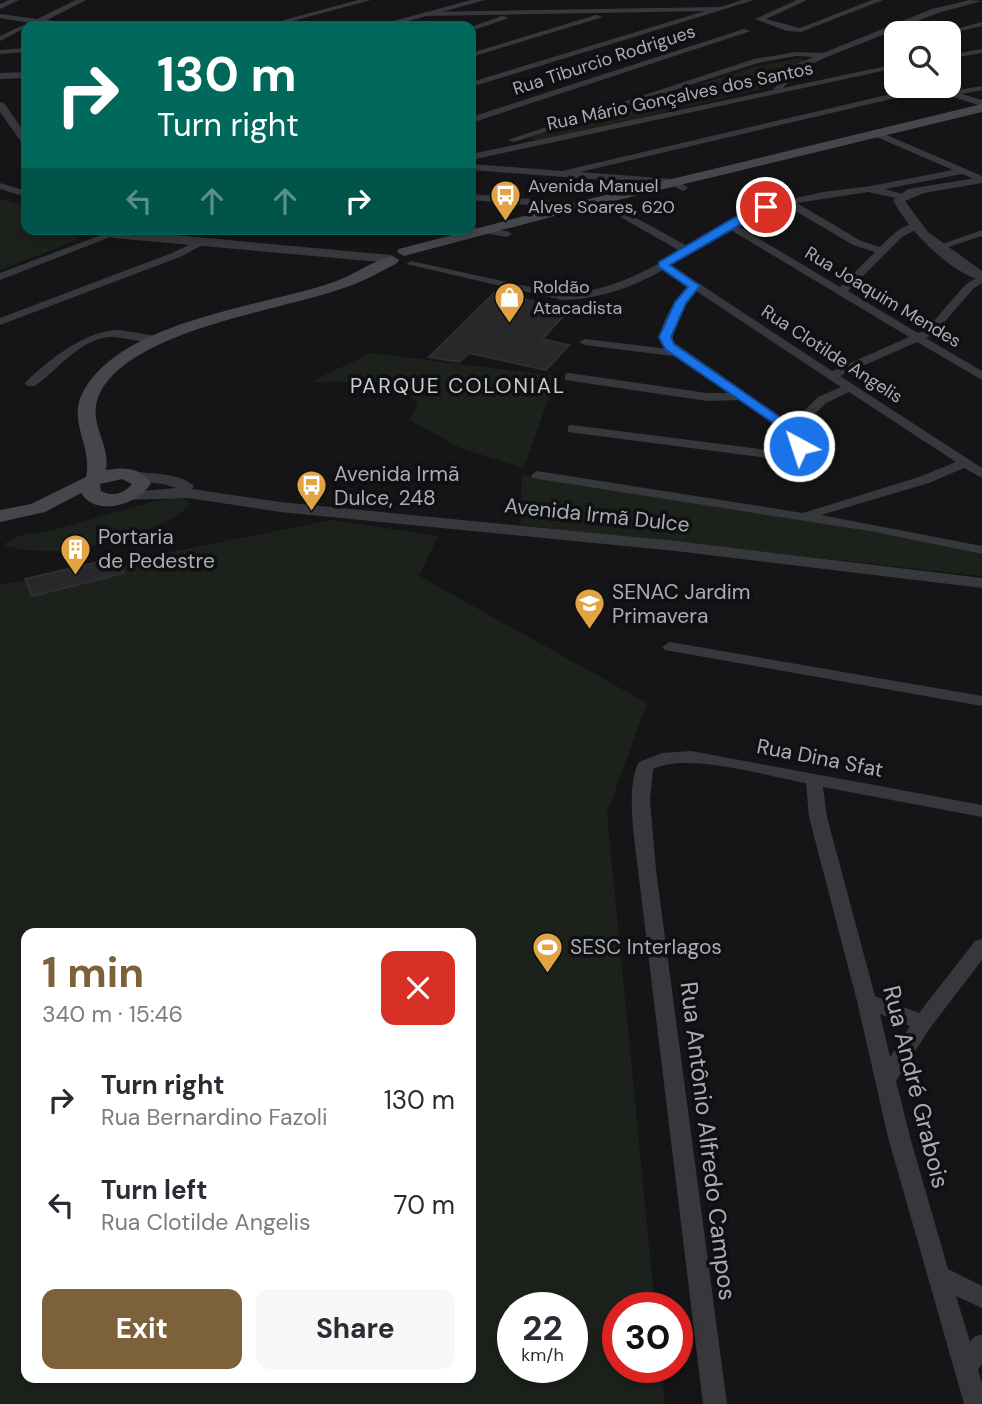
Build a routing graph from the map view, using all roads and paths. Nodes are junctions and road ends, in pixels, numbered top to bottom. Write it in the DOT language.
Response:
graph roads {
  1 [pos="15,0"];
  2 [pos="82,0"];
  3 [pos="367,0"];
  4 [pos="481,0"];
  5 [pos="750,0"];
  6 [pos="803,0"];
  7 [pos="879,0"];
  8 [pos="979,0"];
  9 [pos="455,6"];
  10 [pos="0,7"];
  11 [pos="721,9"];
  12 [pos="620,10"];
  13 [pos="527,12"];
  14 [pos="465,13"];
  15 [pos="425,14"];
  16 [pos="0,16"];
  17 [pos="38,21"];
  18 [pos="285,21"];
  19 [pos="399,21"];
  20 [pos="982,24"];
  21 [pos="476,27"];
  22 [pos="21,29"];
  23 [pos="961,29"];
  24 [pos="747,31"];
  25 [pos="0,39"];
  26 [pos="884,41"];
  27 [pos="853,45"];
  28 [pos="21,50"];
  29 [pos="982,51"];
  30 [pos="0,52"];
  31 [pos="580,52"];
  32 [pos="476,53"];
  33 [pos="824,55"];
  34 [pos="961,55"];
  35 [pos="583,64"];
  36 [pos="884,68"];
  37 [pos="21,75"];
  38 [pos="0,76"];
  39 [pos="476,83"];
  40 [pos="982,88"];
  41 [pos="776,90"];
  42 [pos="961,92"];
  43 [pos="884,98"];
  44 [pos="961,98"];
  45 [pos="982,106"];
  46 [pos="1,108"];
  47 [pos="982,115"];
  48 [pos="476,118"];
  49 [pos="21,134"];
  50 [pos="882,135"];
  51 [pos="476,155"];
  52 [pos="476,156"];
  53 [pos="476,167"];
  54 [pos="561,174"];
  55 [pos="976,175"];
  56 [pos="678,185"];
  57 [pos="0,186"];
  58 [pos="871,189"];
  59 [pos="21,192"];
  60 [pos="895,195"];
  61 [pos="476,197"];
  62 [pos="789,203"];
  63 [pos="604,204"];
  64 [pos="577,206"];
  65 [pos="730,226"];
  66 [pos="918,228"];
  67 [pos="476,230"];
  68 [pos="480,230"];
  69 [pos="476,231"];
  70 [pos="982,233"];
  71 [pos="507,234"];
  72 [pos="110,235"];
  73 [pos="126,235"];
  74 [pos="467,235"];
  75 [pos="205,241"];
  76 [pos="939,247"];
  77 [pos="688,251"];
  78 [pos="883,251"];
  79 [pos="405,258"];
  80 [pos="662,264"];
  81 [pos="375,270"];
  82 [pos="0,277"];
  83 [pos="982,277"];
  84 [pos="695,286"];
  85 [pos="840,293"];
  86 [pos="0,323"];
  87 [pos="920,338"];
  88 [pos="157,339"];
  89 [pos="585,342"];
  90 [pos="682,355"];
  91 [pos="832,375"];
  92 [pos="982,376"];
  93 [pos="569,377"];
  94 [pos="31,383"];
  95 [pos="850,387"];
  96 [pos="743,397"];
  97 [pos="572,429"];
  98 [pos="792,430"];
  99 [pos="96,445"];
  100 [pos="965,463"];
  101 [pos="982,474"];
  102 [pos="135,475"];
  103 [pos="537,475"];
  104 [pos="93,481"];
  105 [pos="206,496"];
  106 [pos="129,497"];
  107 [pos="107,500"];
  108 [pos="803,516"];
  109 [pos="0,519"];
  110 [pos="982,550"];
  111 [pos="982,583"];
  112 [pos="670,647"];
  113 [pos="982,701"];
  114 [pos="650,762"];
  115 [pos="814,780"];
  116 [pos="982,811"];
  117 [pos="982,946"];
  118 [pos="867,1001"];
  119 [pos="923,1023"];
  120 [pos="886,1080"];
  121 [pos="940,1276"];
  122 [pos="982,1297"];
  123 [pos="982,1345"];
  124 [pos="966,1367"];
  125 [pos="715,1404"];
  126 [pos="976,1404"];
  1 -- 10 [label="street"];
  2 -- 17 [label="street"];
  3 -- 18 [label="street"];
  4 -- 9 [label="street"];
  5 -- 11 [label="street"];
  6 -- 7 [label="street"];
  8 -- 27 [label="street"];
  9 -- 14 [label="street"];
  9 -- 15 [label="street"];
  11 -- 12 [label="street"];
  11 -- 31 [label="street"];
  12 -- 13 [label="street"];
  12 -- 32 [label="street"];
  13 -- 14 [label="street"];
  13 -- 21 [label="street"];
  14 -- 15 [label="street"];
  15 -- 19 [label="street"];
  16 -- 17 [label="street"];
  20 -- 23 [label="street"];
  22 -- 25 [label="street"];
  24 -- 48 [label="street, Rua Tiburcio Rodrigues"];
  26 -- 27 [label="street"];
  27 -- 33 [label="street"];
  28 -- 30 [label="street"];
  29 -- 34 [label="street"];
  31 -- 35 [label="street"];
  31 -- 39 [label="street"];
  33 -- 41 [label="street"];
  33 -- 51 [label="street"];
  36 -- 41 [label="street, Rua Mário Gonçalves dos Santos"];
  37 -- 38 [label="street"];
  40 -- 42 [label="street"];
  41 -- 52 [label="street, Rua Mário Gonçalves dos Santos"];
  43 -- 54 [label="street"];
  44 -- 45 [label="street"];
  45 -- 50 [label="main road"];
  46 -- 49 [label="street"];
  47 -- 50 [label="main road"];
  50 -- 55 [label="street"];
  50 -- 56 [label="main road"];
  53 -- 54 [label="street"];
  54 -- 56 [label="street"];
  55 -- 58 [label="street"];
  55 -- 60 [label="street"];
  56 -- 63 [label="main road"];
  57 -- 59 [label="street"];
  58 -- 60 [label="street"];
  58 -- 62 [label="street"];
  60 -- 66 [label="street"];
  61 -- 64 [label="street"];
  62 -- 65 [label="street"];
  62 -- 78 [label="street"];
  63 -- 64 [label="main road"];
  63 -- 71 [label="main road"];
  63 -- 77 [label="street"];
  64 -- 68 [label="main road"];
  65 -- 77 [label="street"];
  65 -- 85 [label="street, Rua Joaquim Mendes"];
  66 -- 76 [label="street"];
  66 -- 78 [label="street"];
  67 -- 68 [label="street"];
  68 -- 69 [label="main road"];
  68 -- 71 [label="street"];
  70 -- 76 [label="street"];
  71 -- 79 [label="main road"];
  72 -- 82 [label="street"];
  73 -- 75 [label="street"];
  74 -- 79 [label="main road"];
  75 -- 79 [label="street"];
  75 -- 86 [label="street"];
  76 -- 83 [label="street"];
  77 -- 80 [label="street"];
  78 -- 85 [label="street"];
  79 -- 80 [label="street"];
  79 -- 81 [label="main road"];
  80 -- 84 [label="street, Rua Clotilde Angelis"];
  81 -- 88 [label="main road"];
  83 -- 87 [label="street"];
  84 -- 90 [label="street"];
  84 -- 91 [label="street, Rua Clotilde Angelis"];
  85 -- 87 [label="street, Rua Joaquim Mendes"];
  87 -- 91 [label="street"];
  87 -- 92 [label="street, Rua Joaquim Mendes"];
  88 -- 94 [label="street"];
  88 -- 99 [label="main road"];
  89 -- 90 [label="street"];
  90 -- 96 [label="street"];
  91 -- 95 [label="street, Rua Clotilde Angelis"];
  93 -- 96 [label="street"];
  95 -- 98 [label="street"];
  95 -- 100 [label="street, Rua Clotilde Angelis"];
  96 -- 98 [label="street"];
  97 -- 98 [label="street"];
  99 -- 102 [label="main road"];
  99 -- 104 [label="main road"];
  100 -- 101 [label="street, Rua Clotilde Angelis"];
  100 -- 108 [label="street"];
  102 -- 104 [label="main road"];
  102 -- 105 [label="street, Avenida Irmã Dulce"];
  102 -- 106 [label="main road"];
  103 -- 108 [label="street"];
  104 -- 107 [label="main road"];
  104 -- 109 [label="main road"];
  105 -- 106 [label="street, Avenida Irmã Dulce"];
  105 -- 111 [label="street, Avenida Irmã Dulce"];
  106 -- 107 [label="main road"];
  107 -- 109 [label="main road"];
  108 -- 110 [label="street"];
  112 -- 113 [label="street"];
  114 -- 115 [label="street, Rua Dina Sfat"];
  114 -- 125 [label="street, Rua Antônio Alfredo Campos"];
  115 -- 116 [label="street, Rua Dina Sfat"];
  115 -- 118 [label="street, Rua André Grabois"];
  117 -- 119 [label="street"];
  118 -- 119 [label="street"];
  118 -- 120 [label="street, Rua André Grabois"];
  119 -- 120 [label="street"];
  120 -- 121 [label="street, Rua André Grabois"];
  121 -- 122 [label="street"];
  121 -- 124 [label="street, Rua André Grabois"];
  123 -- 124 [label="street"];
  124 -- 126 [label="street, Rua André Grabois"];
}
